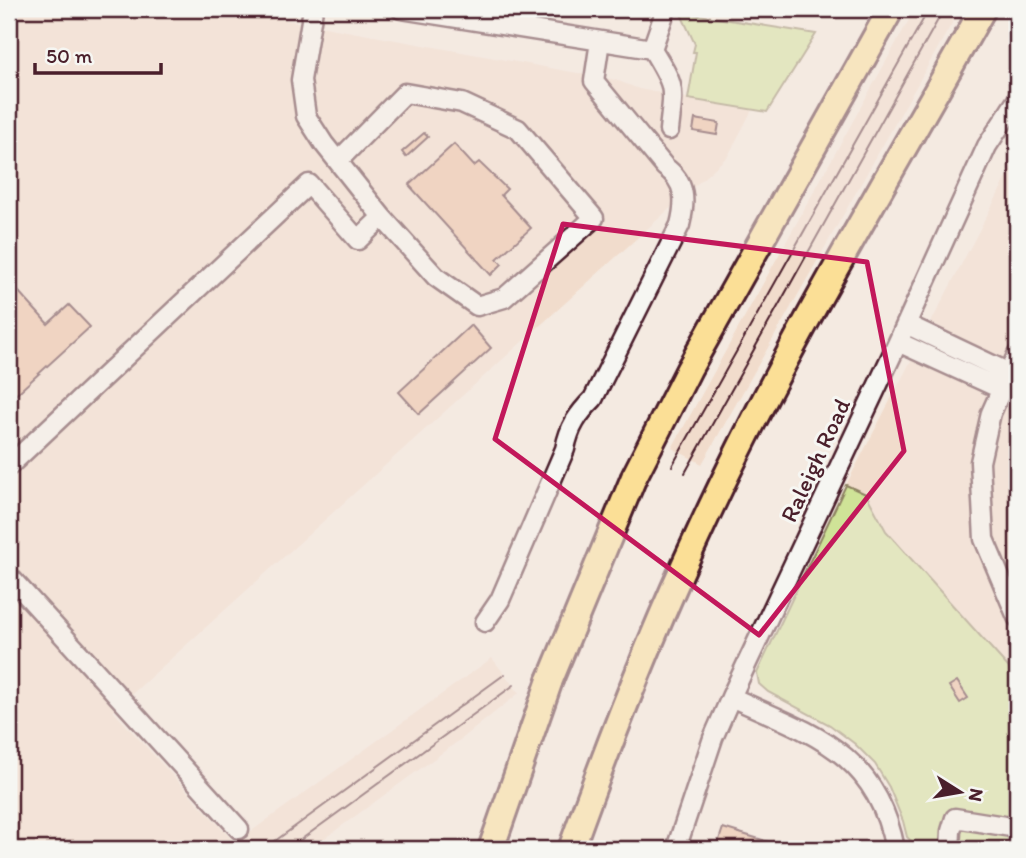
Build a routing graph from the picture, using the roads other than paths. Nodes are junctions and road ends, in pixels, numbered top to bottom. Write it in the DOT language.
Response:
graph roads {
  1 [pos="313,9"];
  2 [pos="401,9"];
  3 [pos="666,9"];
  4 [pos="891,9"];
  5 [pos="983,9"];
  6 [pos="511,17"];
  7 [pos="600,41"];
  8 [pos="652,50"];
  9 [pos="1017,100"];
  10 [pos="669,131"];
  11 [pos="338,161"];
  12 [pos="382,217"];
  13 [pos="906,324"];
  14 [pos="898,342"];
  15 [pos="1017,355"];
  16 [pos="1005,381"];
  17 [pos="9,466"];
  18 [pos="9,576"];
  19 [pos="1017,617"];
  20 [pos="485,622"];
  21 [pos="731,696"];
  22 [pos="1017,828"];
  23 [pos="239,829"];
  24 [pos="491,849"];
  25 [pos="571,849"];
  26 [pos="676,849"];
  27 [pos="895,849"];
  28 [pos="950,849"];
  1 -- 11 [label="street"];
  2 -- 6 [label="street"];
  3 -- 8 [label="street"];
  4 -- 24 [label="highway, bridge"];
  5 -- 25 [label="highway"];
  6 -- 7 [label="street"];
  7 -- 8 [label="street"];
  7 -- 20 [label="street"];
  8 -- 10 [label="street"];
  9 -- 13 [label="street, Raleigh Road"];
  11 -- 12 [label="street"];
  11 -- 12 [label="street"];
  12 -- 17 [label="street"];
  13 -- 14 [label="street, Raleigh Road"];
  13 -- 16 [label="street"];
  14 -- 16 [label="street"];
  14 -- 21 [label="street, Raleigh Road"];
  15 -- 16 [label="street"];
  16 -- 19 [label="street"];
  18 -- 23 [label="street"];
  21 -- 26 [label="street, Raleigh Road"];
  21 -- 27 [label="street"];
  22 -- 28 [label="street"];
}
